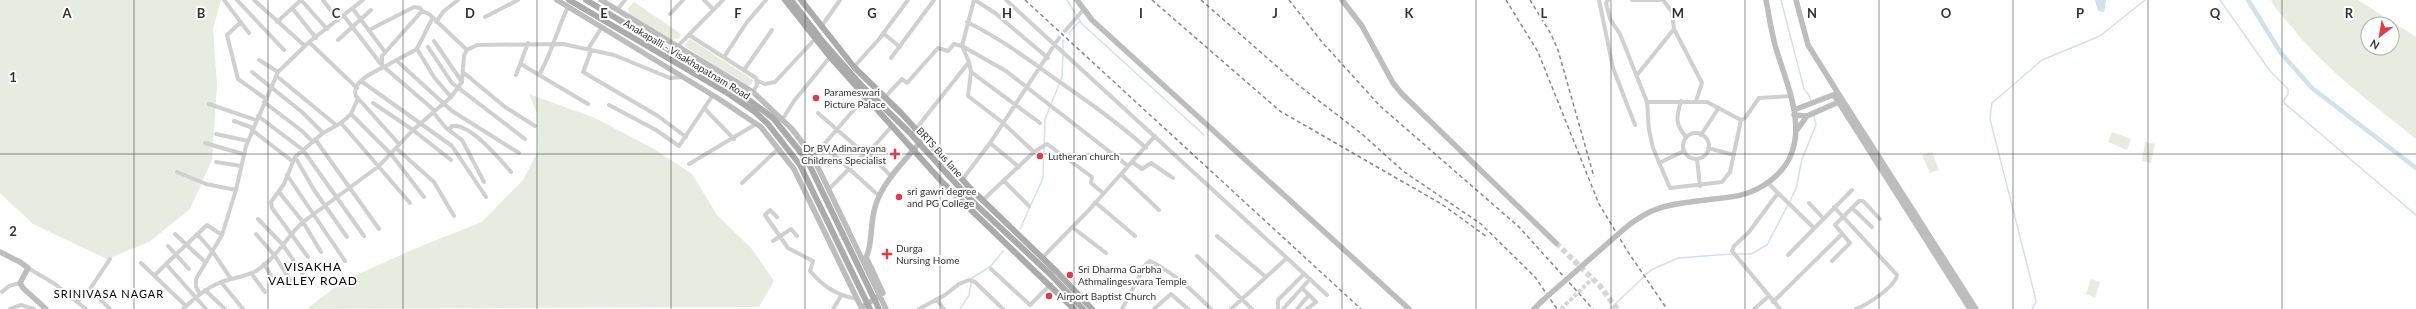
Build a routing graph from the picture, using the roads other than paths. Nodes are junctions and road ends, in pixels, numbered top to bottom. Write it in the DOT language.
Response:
graph roads {
  1 [pos="224,0"];
  2 [pos="237,0"];
  3 [pos="254,0"];
  4 [pos="323,0"];
  5 [pos="363,0"];
  6 [pos="458,0"];
  7 [pos="518,0"];
  8 [pos="557,0"];
  9 [pos="569,0"];
  10 [pos="586,0"];
  11 [pos="601,0"];
  12 [pos="625,0"];
  13 [pos="683,0"];
  14 [pos="704,0"];
  15 [pos="723,0"];
  16 [pos="766,0"];
  17 [pos="785,0"];
  18 [pos="791,0"];
  19 [pos="800,0"];
  20 [pos="840,0"];
  21 [pos="908,0"];
  22 [pos="934,0"];
  23 [pos="974,0"];
  24 [pos="1006,0"];
  25 [pos="1078,0"];
  26 [pos="1342,0"];
  27 [pos="1599,0"];
  28 [pos="1608,0"];
  29 [pos="1632,0"];
  30 [pos="1660,0"];
  31 [pos="1663,0"];
  32 [pos="1766,0"];
  33 [pos="1796,0"];
  34 [pos="568,7"];
  35 [pos="292,8"];
  36 [pos="353,9"];
  37 [pos="713,9"];
  38 [pos="1084,9"];
  39 [pos="371,10"];
  40 [pos="617,10"];
  41 [pos="422,11"];
  42 [pos="670,14"];
  43 [pos="344,16"];
  44 [pos="485,17"];
  45 [pos="361,19"];
  46 [pos="432,19"];
  47 [pos="338,20"];
  48 [pos="241,22"];
  49 [pos="277,22"];
  50 [pos="436,22"];
  51 [pos="967,22"];
  52 [pos="352,26"];
  53 [pos="602,27"];
  54 [pos="821,27"];
  55 [pos="327,29"];
  56 [pos="1674,29"];
  57 [pos="369,30"];
  58 [pos="772,30"];
  59 [pos="1066,31"];
  60 [pos="883,33"];
  61 [pos="249,34"];
  62 [pos="689,35"];
  63 [pos="316,38"];
  64 [pos="1059,38"];
  65 [pos="815,39"];
  66 [pos="338,40"];
  67 [pos="434,41"];
  68 [pos="309,42"];
  69 [pos="528,43"];
  70 [pos="554,44"];
  71 [pos="1054,44"];
  72 [pos="305,46"];
  73 [pos="962,46"];
  74 [pos="428,47"];
  75 [pos="677,47"];
  76 [pos="900,47"];
  77 [pos="417,49"];
  78 [pos="588,49"];
  79 [pos="284,50"];
  80 [pos="467,50"];
  81 [pos="385,52"];
  82 [pos="724,57"];
  83 [pos="830,57"];
  84 [pos="891,58"];
  85 [pos="1048,58"];
  86 [pos="259,60"];
  87 [pos="397,61"];
  88 [pos="969,62"];
  89 [pos="521,64"];
  90 [pos="382,66"];
  91 [pos="854,67"];
  92 [pos="1040,67"];
  93 [pos="744,70"];
  94 [pos="252,72"];
  95 [pos="278,72"];
  96 [pos="971,72"];
  97 [pos="464,74"];
  98 [pos="516,75"];
  99 [pos="539,75"];
  100 [pos="1637,75"];
  101 [pos="683,77"];
  102 [pos="279,78"];
  103 [pos="361,81"];
  104 [pos="758,81"];
  105 [pos="462,82"];
  106 [pos="1027,86"];
  107 [pos="271,87"];
  108 [pos="357,88"];
  109 [pos="458,89"];
  110 [pos="752,92"];
  111 [pos="1836,94"];
  112 [pos="713,95"];
  113 [pos="1791,96"];
  114 [pos="451,97"];
  115 [pos="865,97"];
  116 [pos="885,97"];
  117 [pos="358,98"];
  118 [pos="265,100"];
  119 [pos="1681,101"];
  120 [pos="1696,101"];
  121 [pos="1840,101"];
  122 [pos="1647,102"];
  123 [pos="374,103"];
  124 [pos="1014,103"];
  125 [pos="209,104"];
  126 [pos="443,104"];
  127 [pos="588,104"];
  128 [pos="609,105"];
  129 [pos="704,108"];
  130 [pos="1718,108"];
  131 [pos="434,112"];
  132 [pos="1794,112"];
  133 [pos="818,113"];
  134 [pos="351,114"];
  135 [pos="1808,115"];
  136 [pos="257,118"];
  137 [pos="782,120"];
  138 [pos="1741,120"];
  139 [pos="234,121"];
  140 [pos="1002,122"];
  141 [pos="1040,123"];
  142 [pos="338,124"];
  143 [pos="421,124"];
  144 [pos="756,124"];
  145 [pos="1635,124"];
  146 [pos="535,126"];
  147 [pos="892,126"];
  148 [pos="837,128"];
  149 [pos="253,129"];
  150 [pos="916,129"];
  151 [pos="413,130"];
  152 [pos="449,130"];
  153 [pos="1797,131"];
  154 [pos="323,133"];
  155 [pos="216,134"];
  156 [pos="911,135"];
  157 [pos="1701,135"];
  158 [pos="1155,136"];
  159 [pos="686,137"];
  160 [pos="525,138"];
  161 [pos="734,138"];
  162 [pos="1686,138"];
  163 [pos="923,139"];
  164 [pos="248,141"];
  165 [pos="314,141"];
  166 [pos="205,143"];
  167 [pos="990,143"];
  168 [pos="400,144"];
  169 [pos="823,145"];
  170 [pos="919,145"];
  171 [pos="396,148"];
  172 [pos="779,148"];
  173 [pos="1146,148"];
  174 [pos="1708,148"];
  175 [pos="303,150"];
  176 [pos="914,150"];
  177 [pos="1684,150"];
  178 [pos="1034,152"];
  179 [pos="520,153"];
  180 [pos="244,154"];
  181 [pos="391,154"];
  182 [pos="866,154"];
  183 [pos="1734,155"];
  184 [pos="294,159"];
  185 [pos="810,159"];
  186 [pos="1696,159"];
  187 [pos="451,160"];
  188 [pos="216,162"];
  189 [pos="1132,162"];
  190 [pos="1659,163"];
  191 [pos="689,164"];
  192 [pos="800,165"];
  193 [pos="241,166"];
  194 [pos="379,166"];
  195 [pos="1128,166"];
  196 [pos="1019,167"];
  197 [pos="794,169"];
  198 [pos="848,170"];
  199 [pos="177,172"];
  200 [pos="511,172"];
  201 [pos="287,175"];
  202 [pos="1122,175"];
  203 [pos="893,177"];
  204 [pos="1173,178"];
  205 [pos="962,180"];
  206 [pos="1004,181"];
  207 [pos="484,182"];
  208 [pos="742,183"];
  209 [pos="1768,183"];
  210 [pos="1700,186"];
  211 [pos="350,188"];
  212 [pos="829,189"];
  213 [pos="236,190"];
  214 [pos="1852,190"];
  215 [pos="279,192"];
  216 [pos="1103,193"];
  217 [pos="1778,193"];
  218 [pos="879,196"];
  219 [pos="337,197"];
  220 [pos="424,197"];
  221 [pos="486,197"];
  222 [pos="982,201"];
  223 [pos="1095,202"];
  224 [pos="410,203"];
  225 [pos="1809,203"];
  226 [pos="326,206"];
  227 [pos="1029,206"];
  228 [pos="1834,207"];
  229 [pos="1852,208"];
  230 [pos="1159,210"];
  231 [pos="315,214"];
  232 [pos="454,216"];
  233 [pos="777,217"];
  234 [pos="1843,217"];
  235 [pos="1823,218"];
  236 [pos="258,219"];
  237 [pos="1880,219"];
  238 [pos="303,222"];
  239 [pos="1872,227"];
  240 [pos="1072,228"];
  241 [pos="1813,228"];
  242 [pos="379,229"];
  243 [pos="291,232"];
  244 [pos="175,234"];
  245 [pos="197,234"];
  246 [pos="256,234"];
  247 [pos="1842,234"];
  248 [pos="222,235"];
  249 [pos="364,236"];
  250 [pos="797,236"];
  251 [pos="1135,236"];
  252 [pos="1217,236"];
  253 [pos="347,237"];
  254 [pos="780,237"];
  255 [pos="773,242"];
  256 [pos="1556,243"];
  257 [pos="186,245"];
  258 [pos="283,245"];
  259 [pos="168,246"];
  260 [pos="0,252"];
  261 [pos="213,252"];
  262 [pos="321,252"];
  263 [pos="1106,253"];
  264 [pos="176,255"];
  265 [pos="1788,255"];
  266 [pos="275,256"];
  267 [pos="1197,256"];
  268 [pos="308,257"];
  269 [pos="1042,258"];
  270 [pos="1287,258"];
  271 [pos="110,259"];
  272 [pos="865,260"];
  273 [pos="345,261"];
  274 [pos="1832,261"];
  275 [pos="205,262"];
  276 [pos="141,263"];
  277 [pos="166,264"];
  278 [pos="264,264"];
  279 [pos="28,268"];
  280 [pos="189,269"];
  281 [pos="991,269"];
  282 [pos="302,272"];
  283 [pos="251,273"];
  284 [pos="1304,274"];
  285 [pos="155,276"];
  286 [pos="1266,277"];
  287 [pos="231,279"];
  288 [pos="1310,279"];
  289 [pos="290,280"];
  290 [pos="221,282"];
  291 [pos="20,283"];
  292 [pos="276,284"];
  293 [pos="1051,284"];
  294 [pos="1302,288"];
  295 [pos="90,289"];
  296 [pos="205,290"];
  297 [pos="1,292"];
  298 [pos="265,292"];
  299 [pos="200,294"];
  300 [pos="1309,295"];
  301 [pos="1327,295"];
  302 [pos="841,296"];
  303 [pos="1769,296"];
  304 [pos="195,298"];
  305 [pos="877,298"];
  306 [pos="1242,298"];
  307 [pos="857,299"];
  308 [pos="936,299"];
  309 [pos="77,302"];
  310 [pos="1773,302"];
  311 [pos="869,306"];
  312 [pos="184,308"];
  313 [pos="1276,308"];
  314 [pos="10,309"];
  315 [pos="34,309"];
  316 [pos="46,309"];
  317 [pos="86,309"];
  318 [pos="110,309"];
  319 [pos="206,309"];
  320 [pos="225,309"];
  321 [pos="244,309"];
  322 [pos="833,309"];
  323 [pos="862,309"];
  324 [pos="879,309"];
  325 [pos="886,309"];
  326 [pos="919,309"];
  327 [pos="944,309"];
  328 [pos="1004,309"];
  329 [pos="1074,309"];
  330 [pos="1083,309"];
  331 [pos="1092,309"];
  332 [pos="1122,309"];
  333 [pos="1154,309"];
  334 [pos="1188,309"];
  335 [pos="1210,309"];
  336 [pos="1231,309"];
  337 [pos="1252,309"];
  338 [pos="1284,309"];
  339 [pos="1297,309"];
  340 [pos="1307,309"];
  341 [pos="1409,309"];
  342 [pos="1534,309"];
  343 [pos="1754,309"];
  344 [pos="1780,309"];
  345 [pos="1856,309"];
  346 [pos="1970,309"];
  347 [pos="1976,309"];
  1 -- 48 [label="street"];
  2 -- 79 [label="street"];
  3 -- 49 [label="street"];
  4 -- 47 [label="street"];
  5 -- 36 [label="street"];
  6 -- 50 [label="street"];
  7 -- 44 [label="street"];
  8 -- 34 [label="street"];
  9 -- 192 [label="main road, Anakapalli - Visakhapatnam Road"];
  10 -- 185 [label="main road"];
  11 -- 40 [label="street"];
  12 -- 40 [label="street"];
  13 -- 42 [label="street"];
  14 -- 37 [label="street"];
  15 -- 37 [label="street"];
  16 -- 82 [label="street"];
  17 -- 65 [label="main road"];
  18 -- 156 [label="main road, BRTS Bus lane"];
  19 -- 54 [label="main road"];
  20 -- 54 [label="street"];
  21 -- 60 [label="street"];
  22 -- 76 [label="street"];
  23 -- 51 [label="street"];
  23 -- 85 [label="street"];
  24 -- 71 [label="street"];
  25 -- 38 [label="street"];
  26 -- 256 [label="street"];
  27 -- 145 [label="street"];
  28 -- 100 [label="street"];
  29 -- 30 [label="street"];
  31 -- 56 [label="street"];
  32 -- 113 [label="street"];
  33 -- 111 [label="street"];
  34 -- 53 [label="street"];
  34 -- 70 [label="street"];
  35 -- 49 [label="street"];
  35 -- 55 [label="street"];
  35 -- 63 [label="street"];
  36 -- 43 [label="street"];
  36 -- 45 [label="street"];
  37 -- 62 [label="street"];
  38 -- 59 [label="street"];
  38 -- 341 [label="street"];
  39 -- 45 [label="street"];
  40 -- 75 [label="street"];
  41 -- 46 [label="street"];
  41 -- 57 [label="street"];
  41 -- 81 [label="street"];
  43 -- 47 [label="street"];
  43 -- 52 [label="street"];
  45 -- 52 [label="street"];
  45 -- 57 [label="street"];
  46 -- 50 [label="street"];
  46 -- 77 [label="street"];
  47 -- 55 [label="street"];
  48 -- 61 [label="street"];
  48 -- 118 [label="street"];
  49 -- 72 [label="street"];
  50 -- 80 [label="street"];
  51 -- 73 [label="street"];
  51 -- 92 [label="street"];
  52 -- 66 [label="street"];
  52 -- 90 [label="street"];
  53 -- 78 [label="street"];
  53 -- 101 [label="street"];
  54 -- 91 [label="main road"];
  55 -- 63 [label="street"];
  56 -- 100 [label="street"];
  56 -- 120 [label="street"];
  57 -- 81 [label="street"];
  58 -- 93 [label="street"];
  60 -- 76 [label="street"];
  60 -- 91 [label="street"];
  62 -- 75 [label="street"];
  62 -- 82 [label="street"];
  63 -- 68 [label="street"];
  64 -- 71 [label="street"];
  65 -- 83 [label="main road"];
  65 -- 104 [label="street"];
  67 -- 105 [label="street"];
  68 -- 72 [label="street"];
  68 -- 108 [label="street"];
  69 -- 70 [label="street"];
  69 -- 80 [label="street"];
  69 -- 89 [label="street"];
  70 -- 78 [label="street"];
  70 -- 99 [label="street"];
  71 -- 85 [label="street"];
  71 -- 158 [label="street"];
  72 -- 95 [label="street"];
  73 -- 88 [label="street"];
  73 -- 106 [label="street"];
  73 -- 116 [label="street"];
  74 -- 109 [label="street"];
  75 -- 110 [label="street"];
  76 -- 84 [label="street"];
  77 -- 87 [label="street"];
  77 -- 114 [label="street"];
  78 -- 101 [label="street"];
  78 -- 159 [label="street"];
  80 -- 97 [label="street"];
  81 -- 90 [label="street"];
  82 -- 93 [label="street"];
  83 -- 115 [label="main road"];
  83 -- 137 [label="street"];
  85 -- 92 [label="street"];
  86 -- 95 [label="street"];
  87 -- 90 [label="street"];
  87 -- 126 [label="street"];
  88 -- 96 [label="street"];
  88 -- 150 [label="street"];
  89 -- 98 [label="street"];
  89 -- 99 [label="street"];
  90 -- 103 [label="street"];
  90 -- 131 [label="street"];
  91 -- 116 [label="main road"];
  92 -- 106 [label="street"];
  92 -- 173 [label="street"];
  93 -- 104 [label="street"];
  94 -- 107 [label="street"];
  95 -- 107 [label="street"];
  96 -- 124 [label="street"];
  96 -- 140 [label="street"];
  97 -- 105 [label="street"];
  97 -- 146 [label="street"];
  99 -- 127 [label="street"];
  100 -- 122 [label="street"];
  101 -- 112 [label="street"];
  102 -- 142 [label="street"];
  103 -- 108 [label="street"];
  103 -- 143 [label="street"];
  104 -- 110 [label="street"];
  105 -- 109 [label="street"];
  106 -- 124 [label="street"];
  106 -- 195 [label="street"];
  107 -- 118 [label="street"];
  107 -- 154 [label="street"];
  108 -- 117 [label="street"];
  109 -- 114 [label="street"];
  109 -- 160 [label="street"];
  110 -- 137 [label="street"];
  111 -- 121 [label="street"];
  111 -- 132 [label="street"];
  112 -- 129 [label="street"];
  112 -- 144 [label="street"];
  113 -- 132 [label="street"];
  113 -- 138 [label="street"];
  114 -- 126 [label="street"];
  115 -- 147 [label="main road"];
  115 -- 148 [label="street"];
  116 -- 150 [label="main road"];
  117 -- 134 [label="street"];
  117 -- 168 [label="street"];
  118 -- 136 [label="street"];
  118 -- 165 [label="street"];
  119 -- 120 [label="street"];
  119 -- 122 [label="street"];
  119 -- 162 [label="street"];
  120 -- 130 [label="street"];
  121 -- 135 [label="street"];
  121 -- 346 [label="street"];
  121 -- 347 [label="street"];
  122 -- 190 [label="street"];
  123 -- 151 [label="street"];
  124 -- 140 [label="street"];
  124 -- 141 [label="street"];
  125 -- 136 [label="street"];
  126 -- 131 [label="street"];
  126 -- 179 [label="street"];
  128 -- 159 [label="street"];
  129 -- 159 [label="street"];
  129 -- 161 [label="street"];
  130 -- 138 [label="street"];
  130 -- 157 [label="street"];
  131 -- 143 [label="street"];
  131 -- 152 [label="street"];
  132 -- 135 [label="street"];
  132 -- 153 [label="street"];
  133 -- 148 [label="street"];
  134 -- 142 [label="street"];
  134 -- 181 [label="street"];
  135 -- 153 [label="street"];
  136 -- 149 [label="street"];
  136 -- 175 [label="street"];
  137 -- 185 [label="street"];
  138 -- 183 [label="street"];
  139 -- 149 [label="street"];
  140 -- 167 [label="street"];
  140 -- 178 [label="street"];
  142 -- 154 [label="street"];
  142 -- 194 [label="street"];
  143 -- 151 [label="street"];
  143 -- 221 [label="street"];
  144 -- 161 [label="street"];
  144 -- 172 [label="street"];
  147 -- 176 [label="main road"];
  147 -- 182 [label="street"];
  148 -- 169 [label="street"];
  148 -- 182 [label="street"];
  149 -- 164 [label="street"];
  149 -- 184 [label="street"];
  150 -- 156 [label="street"];
  150 -- 163 [label="main road"];
  151 -- 168 [label="street"];
  151 -- 187 [label="street"];
  152 -- 200 [label="street"];
  152 -- 207 [label="street"];
  153 -- 209 [label="street"];
  154 -- 165 [label="street"];
  155 -- 164 [label="street"];
  156 -- 170 [label="main road, BRTS Bus lane"];
  157 -- 162 [label="street"];
  157 -- 174 [label="street"];
  158 -- 173 [label="street"];
  158 -- 270 [label="street"];
  161 -- 191 [label="street"];
  162 -- 177 [label="street"];
  163 -- 170 [label="street"];
  163 -- 205 [label="main road"];
  164 -- 180 [label="street"];
  165 -- 175 [label="street"];
  165 -- 211 [label="street"];
  166 -- 180 [label="street"];
  167 -- 196 [label="street"];
  167 -- 205 [label="street"];
  168 -- 171 [label="street"];
  169 -- 185 [label="street"];
  169 -- 198 [label="street"];
  170 -- 176 [label="street"];
  170 -- 330 [label="main road, BRTS Bus lane"];
  171 -- 181 [label="street"];
  171 -- 232 [label="street"];
  172 -- 197 [label="street"];
  172 -- 208 [label="street"];
  173 -- 189 [label="street"];
  174 -- 183 [label="street"];
  174 -- 186 [label="street"];
  175 -- 184 [label="street"];
  175 -- 219 [label="street"];
  176 -- 203 [label="street"];
  176 -- 293 [label="main road"];
  177 -- 186 [label="street"];
  177 -- 190 [label="street"];
  178 -- 196 [label="street"];
  178 -- 216 [label="street"];
  180 -- 193 [label="street"];
  181 -- 194 [label="street"];
  181 -- 220 [label="street"];
  182 -- 198 [label="street"];
  182 -- 203 [label="street"];
  183 -- 210 [label="street"];
  184 -- 201 [label="street"];
  184 -- 226 [label="street"];
  185 -- 212 [label="street"];
  185 -- 305 [label="main road"];
  186 -- 210 [label="street"];
  188 -- 193 [label="street"];
  189 -- 195 [label="street"];
  189 -- 204 [label="street"];
  190 -- 210 [label="street"];
  192 -- 197 [label="street"];
  192 -- 311 [label="main road, Anakapalli - Visakhapatnam Road"];
  193 -- 213 [label="street"];
  194 -- 211 [label="street"];
  194 -- 224 [label="street"];
  195 -- 202 [label="street"];
  196 -- 206 [label="street"];
  197 -- 307 [label="street"];
  198 -- 212 [label="street"];
  198 -- 218 [label="street"];
  199 -- 213 [label="street"];
  201 -- 215 [label="street"];
  201 -- 231 [label="street"];
  202 -- 216 [label="street"];
  202 -- 230 [label="street"];
  203 -- 218 [label="street"];
  205 -- 222 [label="main road"];
  206 -- 222 [label="street"];
  206 -- 227 [label="street"];
  209 -- 217 [label="street"];
  209 -- 342 [label="street, bridge"];
  211 -- 219 [label="street"];
  211 -- 242 [label="street"];
  212 -- 272 [label="street"];
  213 -- 248 [label="street"];
  214 -- 228 [label="street"];
  215 -- 238 [label="street"];
  215 -- 243 [label="street"];
  216 -- 223 [label="street"];
  217 -- 241 [label="street"];
  217 -- 303 [label="street"];
  218 -- 272 [label="street"];
  219 -- 226 [label="street"];
  219 -- 249 [label="street"];
  222 -- 269 [label="main road"];
  223 -- 240 [label="street"];
  223 -- 251 [label="street"];
  225 -- 235 [label="street"];
  226 -- 231 [label="street"];
  226 -- 253 [label="street"];
  228 -- 234 [label="street"];
  228 -- 235 [label="street"];
  229 -- 234 [label="street"];
  229 -- 237 [label="street"];
  229 -- 239 [label="street"];
  231 -- 238 [label="street"];
  231 -- 273 [label="street"];
  233 -- 254 [label="street"];
  234 -- 247 [label="street"];
  234 -- 345 [label="street"];
  235 -- 241 [label="street"];
  236 -- 258 [label="street"];
  238 -- 243 [label="street"];
  238 -- 262 [label="street"];
  240 -- 263 [label="street"];
  240 -- 269 [label="street"];
  241 -- 265 [label="street"];
  243 -- 258 [label="street"];
  243 -- 268 [label="street"];
  244 -- 257 [label="street"];
  245 -- 248 [label="street"];
  245 -- 257 [label="street"];
  245 -- 261 [label="street"];
  246 -- 266 [label="street"];
  247 -- 274 [label="street"];
  247 -- 310 [label="street"];
  248 -- 261 [label="street"];
  250 -- 254 [label="street"];
  252 -- 286 [label="street"];
  254 -- 255 [label="street"];
  254 -- 302 [label="street"];
  257 -- 264 [label="street"];
  257 -- 275 [label="street"];
  258 -- 266 [label="street"];
  258 -- 282 [label="street"];
  259 -- 264 [label="street"];
  260 -- 279 [label="street"];
  261 -- 275 [label="street"];
  261 -- 287 [label="street"];
  264 -- 277 [label="street"];
  264 -- 280 [label="street"];
  266 -- 278 [label="street"];
  266 -- 289 [label="street"];
  267 -- 306 [label="street"];
  269 -- 331 [label="main road"];
  270 -- 284 [label="street"];
  270 -- 286 [label="street"];
  271 -- 295 [label="street"];
  272 -- 305 [label="street"];
  275 -- 299 [label="street"];
  276 -- 285 [label="street"];
  277 -- 285 [label="street"];
  277 -- 304 [label="street"];
  278 -- 283 [label="street"];
  278 -- 292 [label="street"];
  279 -- 291 [label="street"];
  279 -- 309 [label="street"];
  281 -- 293 [label="street"];
  283 -- 287 [label="street"];
  283 -- 298 [label="street"];
  284 -- 288 [label="street"];
  284 -- 313 [label="street"];
  285 -- 312 [label="street"];
  286 -- 306 [label="street"];
  287 -- 290 [label="street"];
  288 -- 294 [label="street"];
  288 -- 301 [label="street"];
  290 -- 296 [label="street"];
  290 -- 321 [label="street"];
  291 -- 297 [label="street"];
  291 -- 316 [label="street"];
  293 -- 329 [label="main road"];
  294 -- 300 [label="street"];
  294 -- 338 [label="street"];
  295 -- 309 [label="street"];
  295 -- 318 [label="street"];
  296 -- 299 [label="street"];
  296 -- 320 [label="street"];
  299 -- 304 [label="street"];
  300 -- 339 [label="street"];
  300 -- 340 [label="street"];
  302 -- 307 [label="street"];
  302 -- 322 [label="street"];
  303 -- 310 [label="street"];
  303 -- 343 [label="street"];
  304 -- 312 [label="street"];
  304 -- 319 [label="street"];
  305 -- 311 [label="street"];
  305 -- 324 [label="main road"];
  305 -- 325 [label="street"];
  306 -- 336 [label="street"];
  306 -- 337 [label="street"];
  307 -- 323 [label="street"];
  308 -- 326 [label="street"];
  308 -- 327 [label="street"];
  308 -- 328 [label="street"];
  309 -- 317 [label="street"];
  310 -- 344 [label="street"];
  311 -- 323 [label="street"];
  314 -- 315 [label="street"];
  332 -- 335 [label="street"];
  333 -- 334 [label="street"];
}
